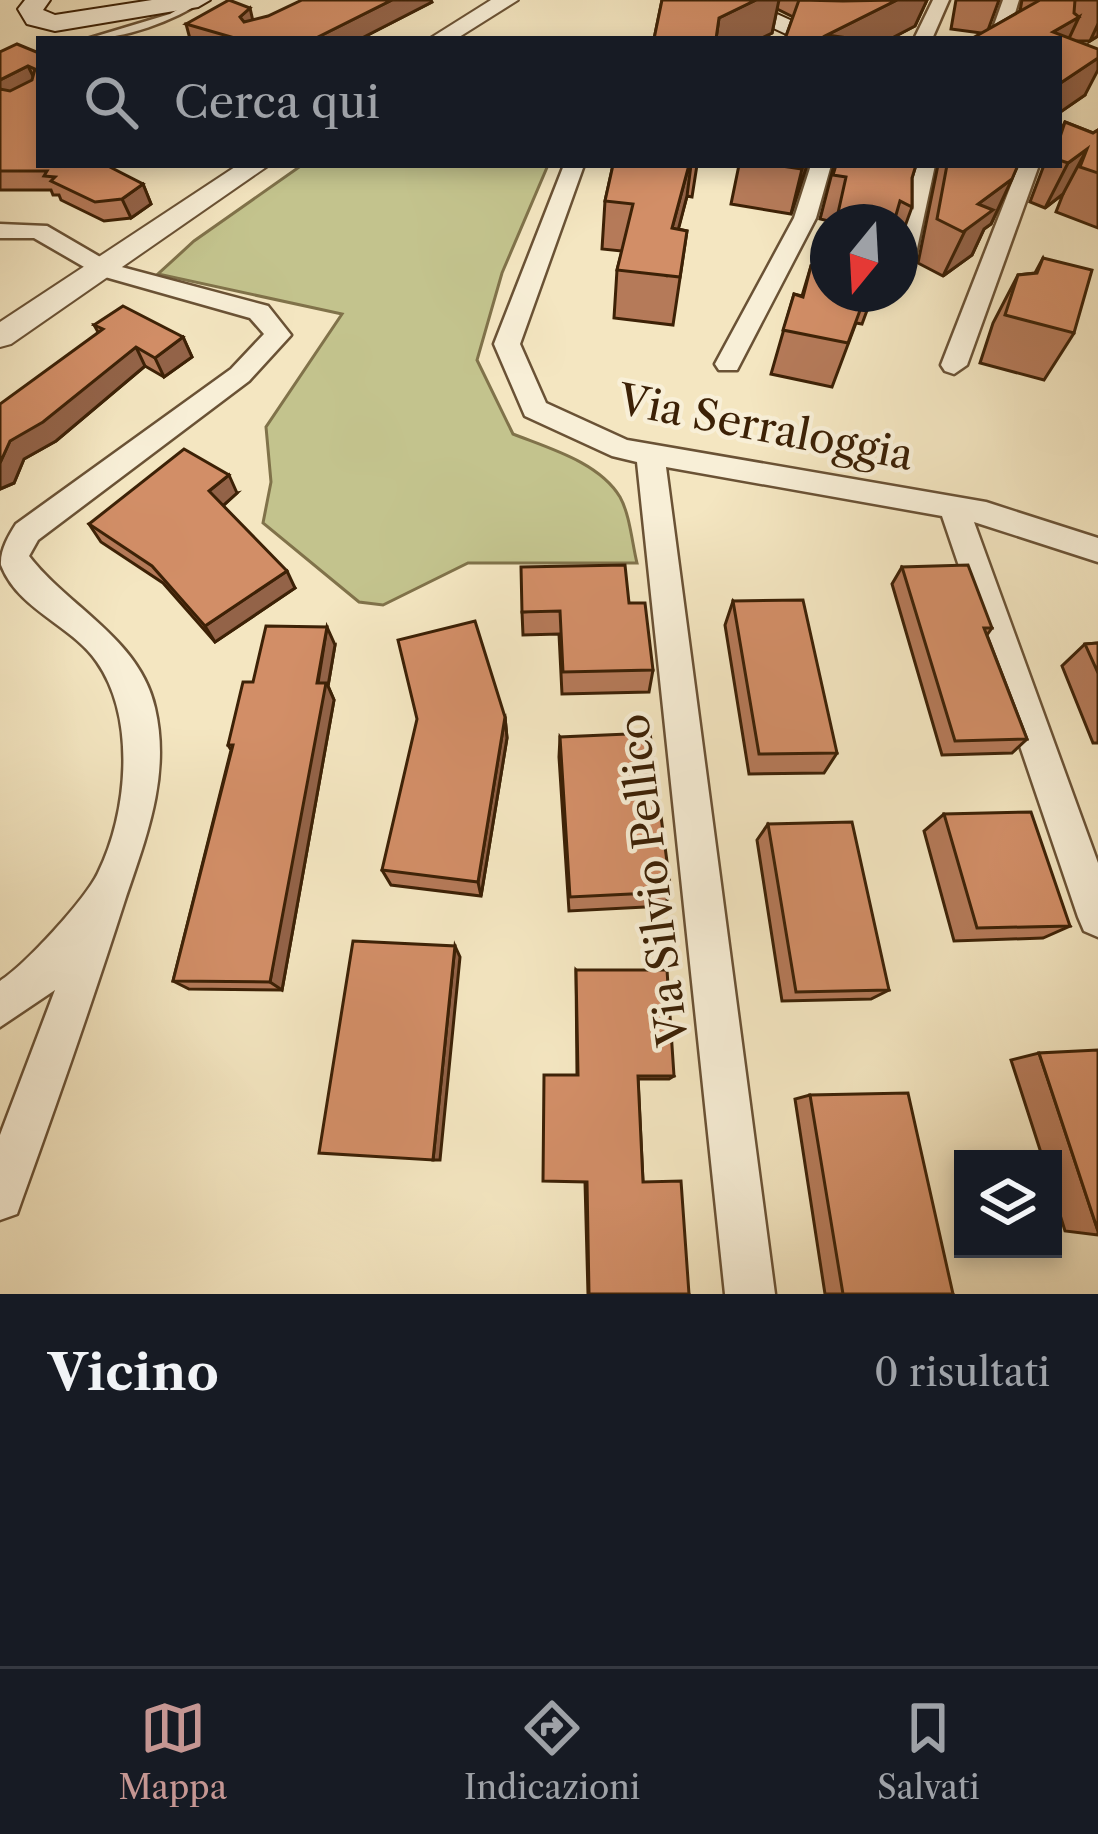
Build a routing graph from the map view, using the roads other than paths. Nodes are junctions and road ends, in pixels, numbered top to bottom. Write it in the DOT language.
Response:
graph roads {
  1 [pos="38,0"];
  2 [pos="199,0"];
  3 [pos="507,0"];
  4 [pos="940,0"];
  5 [pos="1011,0"];
  6 [pos="720,5"];
  7 [pos="102,36"];
  8 [pos="445,36"];
  9 [pos="810,36"];
  10 [pos="923,36"];
  11 [pos="999,36"];
  12 [pos="252,168"];
  13 [pos="573,168"];
  14 [pos="820,168"];
  15 [pos="924,168"];
  16 [pos="1028,168"];
  17 [pos="916,204"];
  18 [pos="0,231"];
  19 [pos="106,270"];
  20 [pos="0,337"];
  21 [pos="728,364"];
  22 [pos="954,365"];
  23 [pos="650,454"];
  24 [pos="954,508"];
  25 [pos="1098,550"];
  26 [pos="114,885"];
  27 [pos="1098,917"];
  28 [pos="0,1006"];
  29 [pos="0,1197"];
  30 [pos="750,1294"];
  1 -- 2 [label="main road"];
  2 -- 7 [label="lane"];
  3 -- 8 [label="street"];
  4 -- 10 [label="street"];
  5 -- 11 [label="street"];
  6 -- 9 [label="main road"];
  12 -- 19 [label="street"];
  13 -- 23 [label="street, Via Serraloggia"];
  14 -- 21 [label="street, Via Serraloggia"];
  15 -- 17 [label="street"];
  16 -- 22 [label="street"];
  18 -- 19 [label="street"];
  19 -- 20 [label="street"];
  19 -- 26 [label="street"];
  23 -- 24 [label="street, Via Serraloggia"];
  23 -- 30 [label="street, Via Silvio Pellico"];
  24 -- 25 [label="street, Via Serraloggia"];
  24 -- 27 [label="street"];
  26 -- 28 [label="street"];
  26 -- 29 [label="street"];
}
